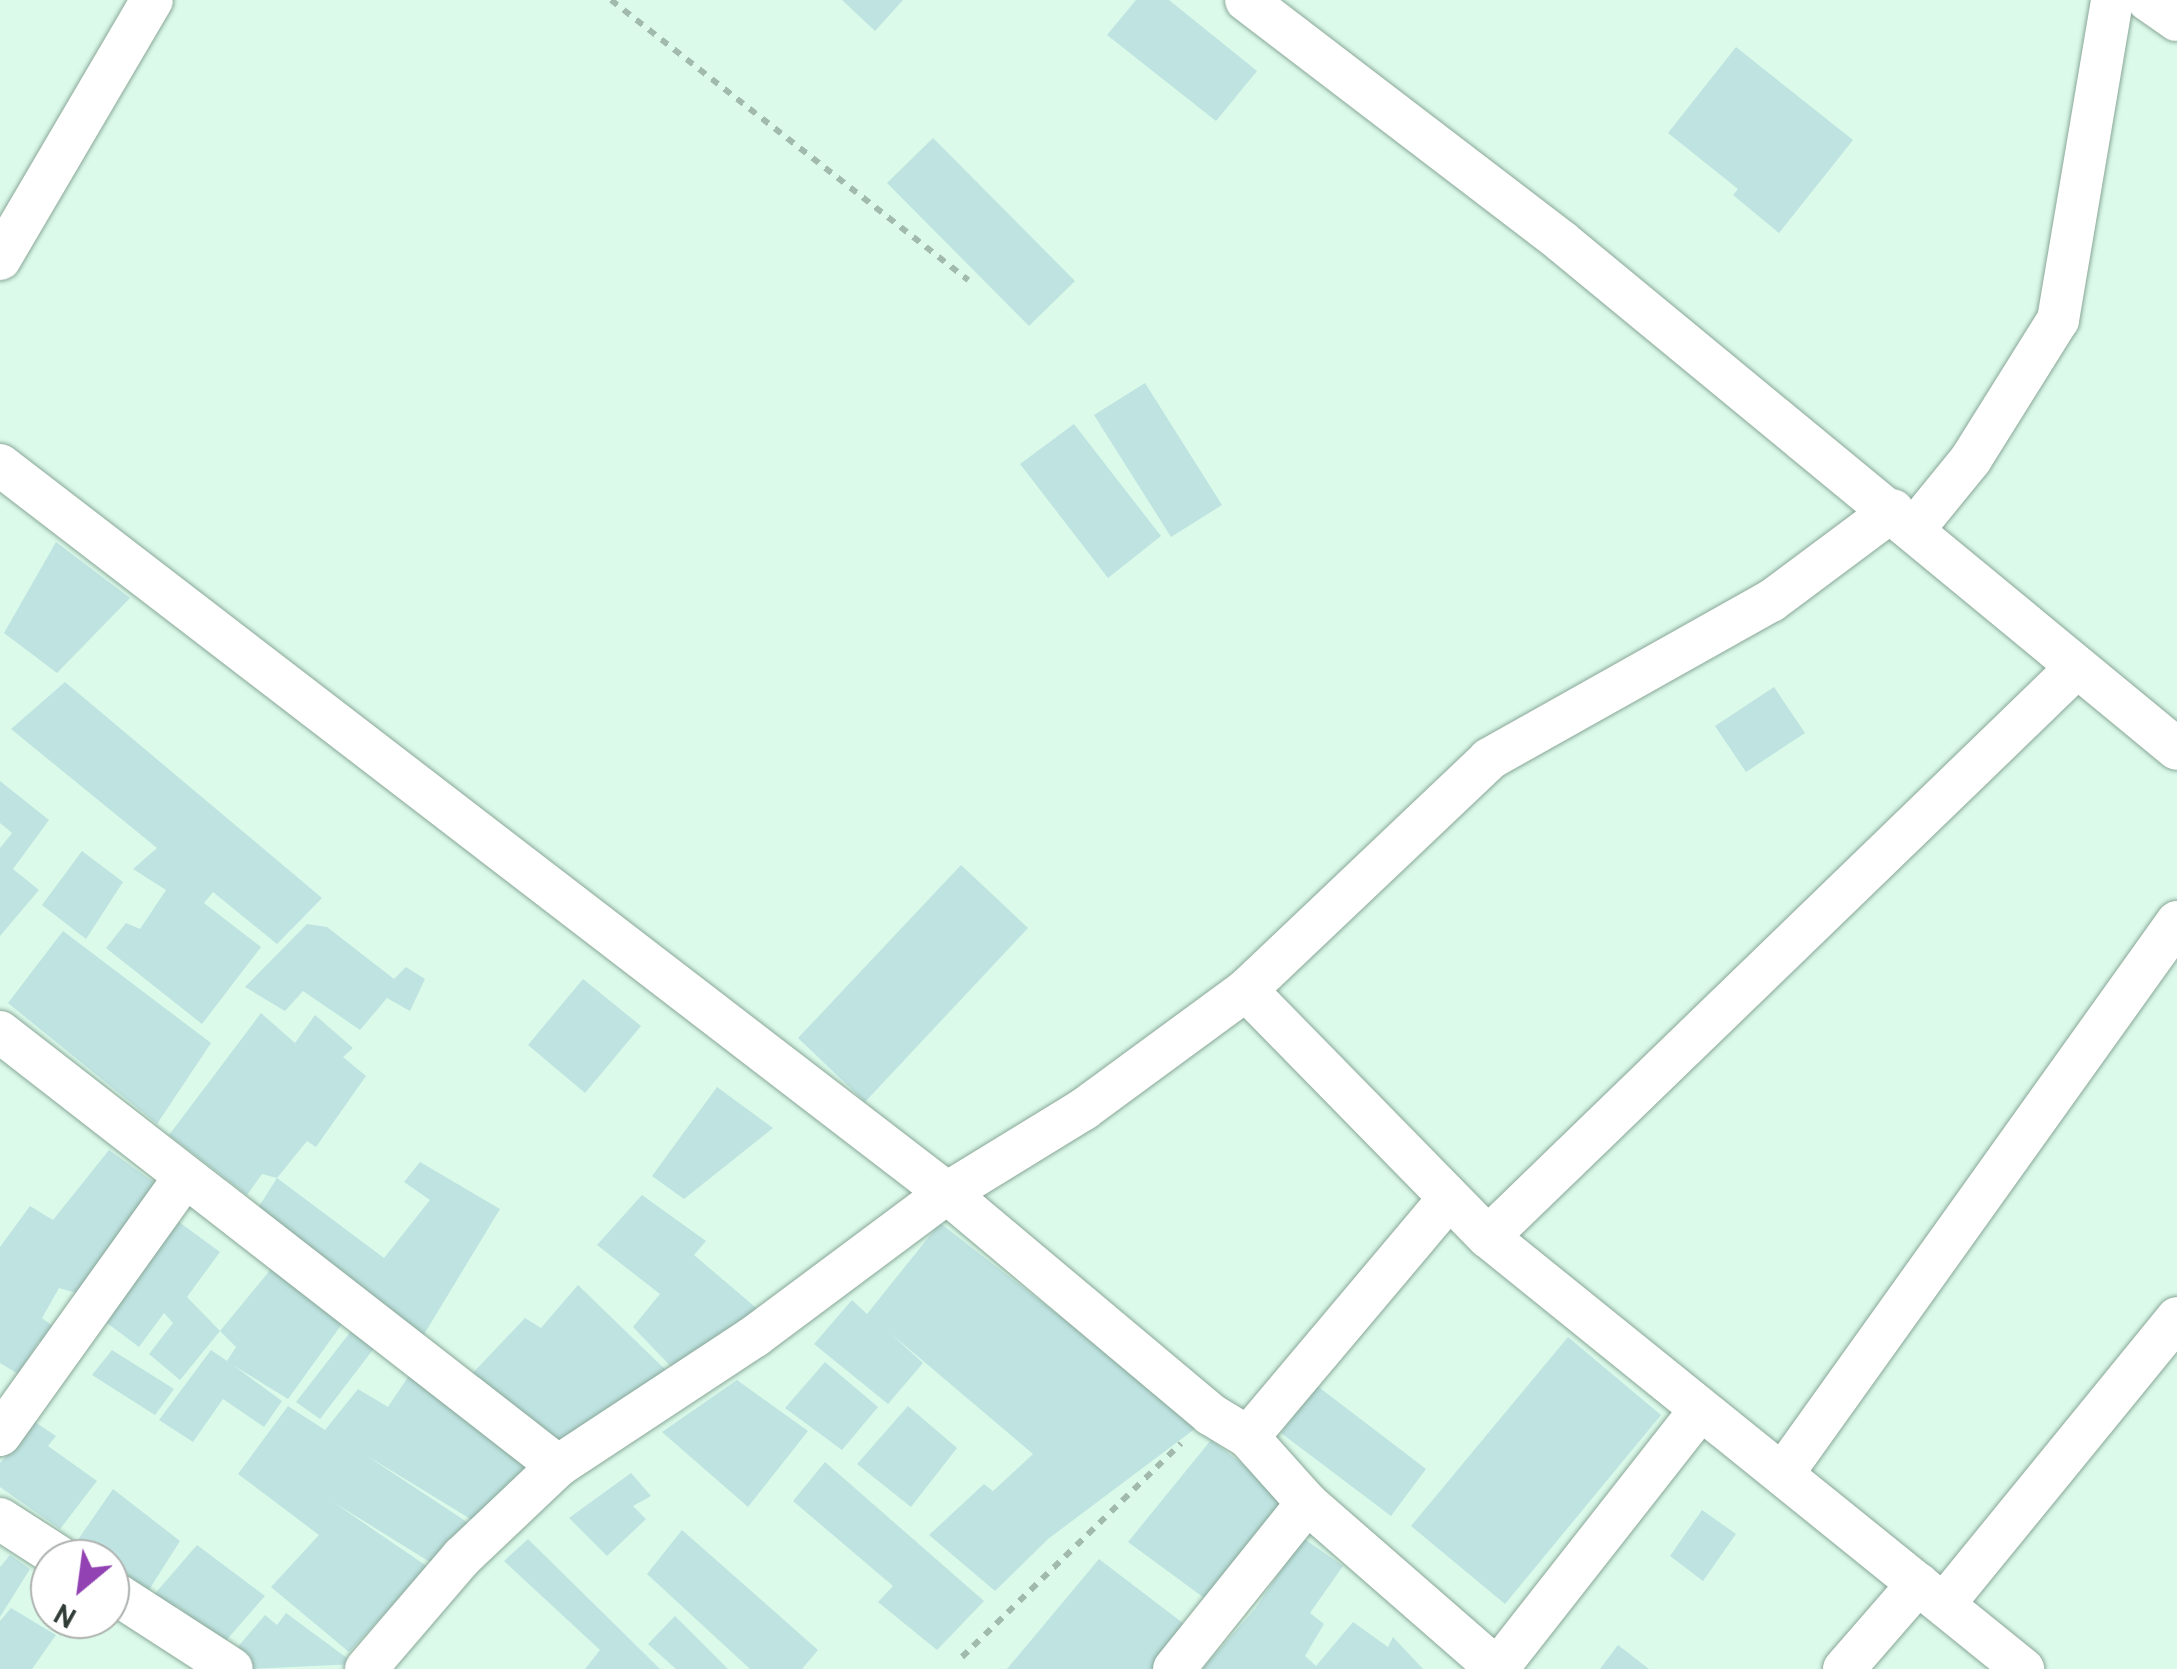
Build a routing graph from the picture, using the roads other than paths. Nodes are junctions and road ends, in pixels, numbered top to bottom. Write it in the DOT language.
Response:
graph roads {
  1 [pos="152,0"];
  2 [pos="1246,0"];
  3 [pos="2112,0"];
  4 [pos="2148,0"];
  5 [pos="2177,20"];
  6 [pos="6,232"];
  7 [pos="0,465"];
  8 [pos="1903,520"];
  9 [pos="2076,668"];
  10 [pos="2177,749"];
  11 [pos="2177,922"];
  12 [pos="1246,990"];
  13 [pos="0,1032"];
  14 [pos="185,1177"];
  15 [pos="947,1193"];
  16 [pos="1447,1201"];
  17 [pos="1488,1237"];
  18 [pos="2177,1318"];
  19 [pos="1699,1411"];
  20 [pos="0,1435"];
  21 [pos="1248,1437"];
  22 [pos="558,1466"];
  23 [pos="1784,1472"];
  24 [pos="1306,1504"];
  25 [pos="0,1519"];
  26 [pos="31,1539"];
  27 [pos="1931,1594"];
  28 [pos="130,1603"];
  29 [pos="232,1669"];
  30 [pos="366,1669"];
  31 [pos="1174,1669"];
  32 [pos="1497,1669"];
  33 [pos="1844,1669"];
  34 [pos="2023,1669"];
  1 -- 6 [label="street"];
  2 -- 8 [label="street"];
  3 -- 8 [label="street"];
  4 -- 5 [label="street"];
  7 -- 15 [label="street"];
  8 -- 9 [label="street"];
  8 -- 12 [label="street"];
  9 -- 10 [label="street"];
  9 -- 17 [label="street"];
  11 -- 23 [label="street"];
  12 -- 15 [label="street"];
  12 -- 16 [label="street"];
  13 -- 14 [label="street"];
  14 -- 20 [label="street"];
  14 -- 22 [label="street"];
  15 -- 21 [label="street"];
  15 -- 22 [label="street"];
  16 -- 17 [label="street"];
  16 -- 21 [label="street"];
  17 -- 19 [label="street"];
  18 -- 27 [label="street"];
  19 -- 23 [label="street"];
  19 -- 32 [label="street"];
  21 -- 24 [label="street"];
  22 -- 30 [label="street"];
  23 -- 27 [label="street"];
  24 -- 31 [label="street"];
  24 -- 32 [label="street"];
  25 -- 26 [label="street"];
  27 -- 33 [label="street"];
  27 -- 34 [label="street"];
  28 -- 29 [label="street"];
}
